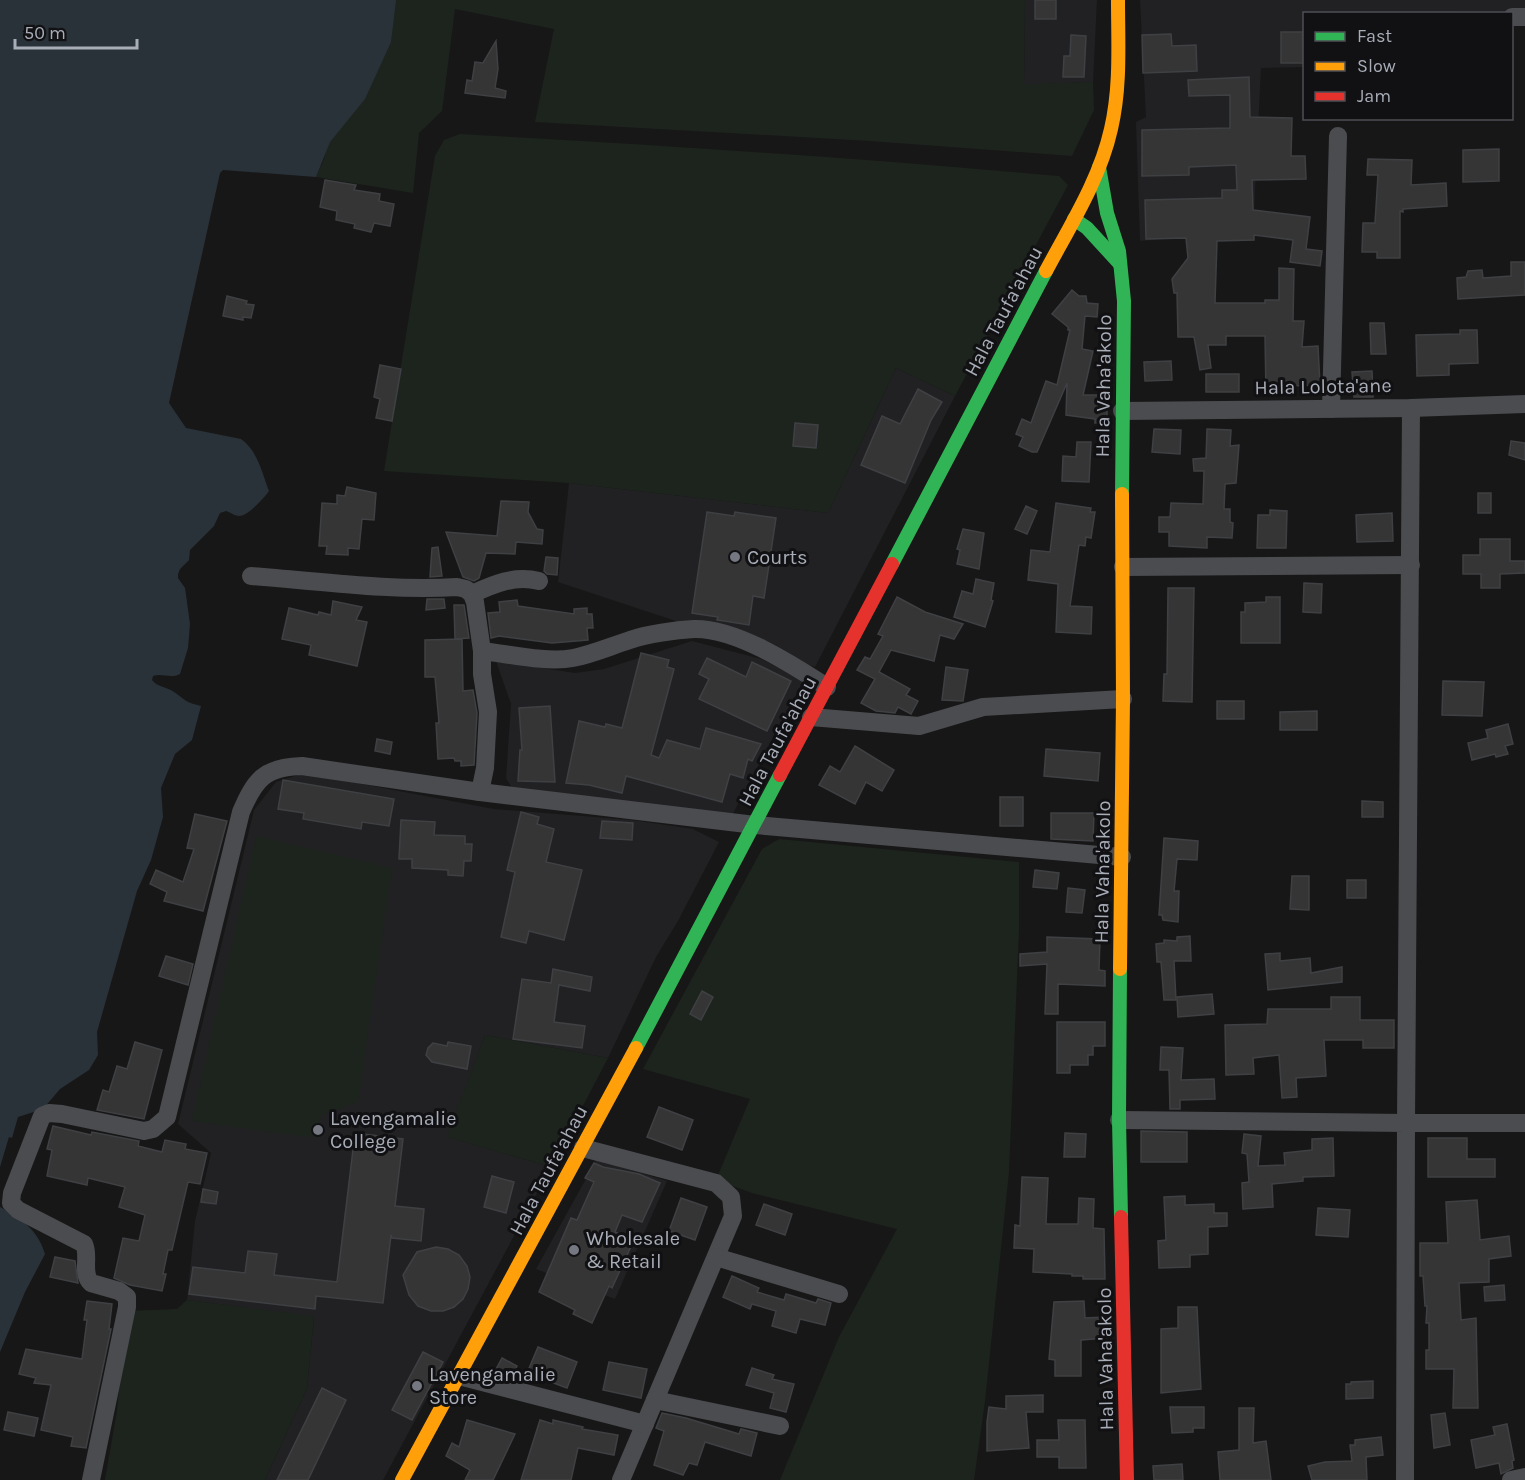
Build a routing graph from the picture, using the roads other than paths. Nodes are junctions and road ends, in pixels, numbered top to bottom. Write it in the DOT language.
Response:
graph roads {
  1 [pos="1118,0"];
  2 [pos="1338,136"];
  3 [pos="1099,167"];
  4 [pos="1074,219"];
  5 [pos="1120,264"];
  6 [pos="1525,404"];
  7 [pos="1411,408"];
  8 [pos="1331,409"];
  9 [pos="1122,411"];
  10 [pos="1411,565"];
  11 [pos="1122,567"];
  12 [pos="251,576"];
  13 [pos="538,581"];
  14 [pos="472,594"];
  15 [pos="482,651"];
  16 [pos="827,687"];
  17 [pos="1123,699"];
  18 [pos="811,717"];
  19 [pos="480,792"];
  20 [pos="755,825"];
  21 [pos="1122,857"];
  22 [pos="1119,1120"];
  23 [pos="1406,1123"];
  24 [pos="1525,1123"];
  25 [pos="583,1148"];
  26 [pos="716,1257"];
  27 [pos="839,1294"];
  28 [pos="459,1376"];
  29 [pos="655,1400"];
  30 [pos="645,1424"];
  31 [pos="780,1426"];
  32 [pos="1525,1477"];
  33 [pos="91,1480"];
  34 [pos="402,1480"];
  35 [pos="621,1480"];
  36 [pos="1127,1480"];
  37 [pos="1405,1480"];
  38 [pos="1511,1480"];
  1 -- 3 [label="main road, Hala Taufa'ahau"];
  2 -- 8 [label="street"];
  3 -- 4 [label="main road, Hala Taufa'ahau"];
  3 -- 5 [label="main road, Hala Vaha'akolo"];
  4 -- 5 [label="main road"];
  4 -- 16 [label="main road, Hala Taufa'ahau"];
  5 -- 9 [label="main road, Hala Vaha'akolo"];
  6 -- 7 [label="street, Hala Lolota'ane"];
  7 -- 8 [label="street, Hala Lolota'ane"];
  7 -- 10 [label="street"];
  8 -- 9 [label="street, Hala Lolota'ane"];
  9 -- 11 [label="main road, Hala Vaha'akolo"];
  10 -- 11 [label="street"];
  10 -- 23 [label="street"];
  11 -- 17 [label="main road, Hala Vaha'akolo"];
  12 -- 14 [label="street"];
  13 -- 14 [label="street"];
  14 -- 15 [label="street"];
  15 -- 16 [label="street"];
  15 -- 19 [label="street"];
  16 -- 18 [label="main road, Hala Taufa'ahau"];
  17 -- 18 [label="street"];
  17 -- 21 [label="main road, Hala Vaha'akolo"];
  18 -- 20 [label="main road, Hala Taufa'ahau"];
  19 -- 20 [label="street"];
  19 -- 33 [label="street"];
  20 -- 21 [label="street"];
  20 -- 25 [label="main road, Hala Taufa'ahau"];
  21 -- 22 [label="main road, Hala Vaha'akolo"];
  22 -- 23 [label="street"];
  22 -- 36 [label="main road, Hala Vaha'akolo"];
  23 -- 24 [label="street"];
  23 -- 37 [label="street"];
  25 -- 26 [label="street"];
  25 -- 28 [label="main road, Hala Taufa'ahau"];
  26 -- 27 [label="street"];
  26 -- 29 [label="street"];
  28 -- 30 [label="street"];
  28 -- 34 [label="main road, Hala Taufa'ahau"];
  29 -- 30 [label="street"];
  29 -- 31 [label="street"];
  30 -- 35 [label="street"];
  32 -- 38 [label="street"];
}
